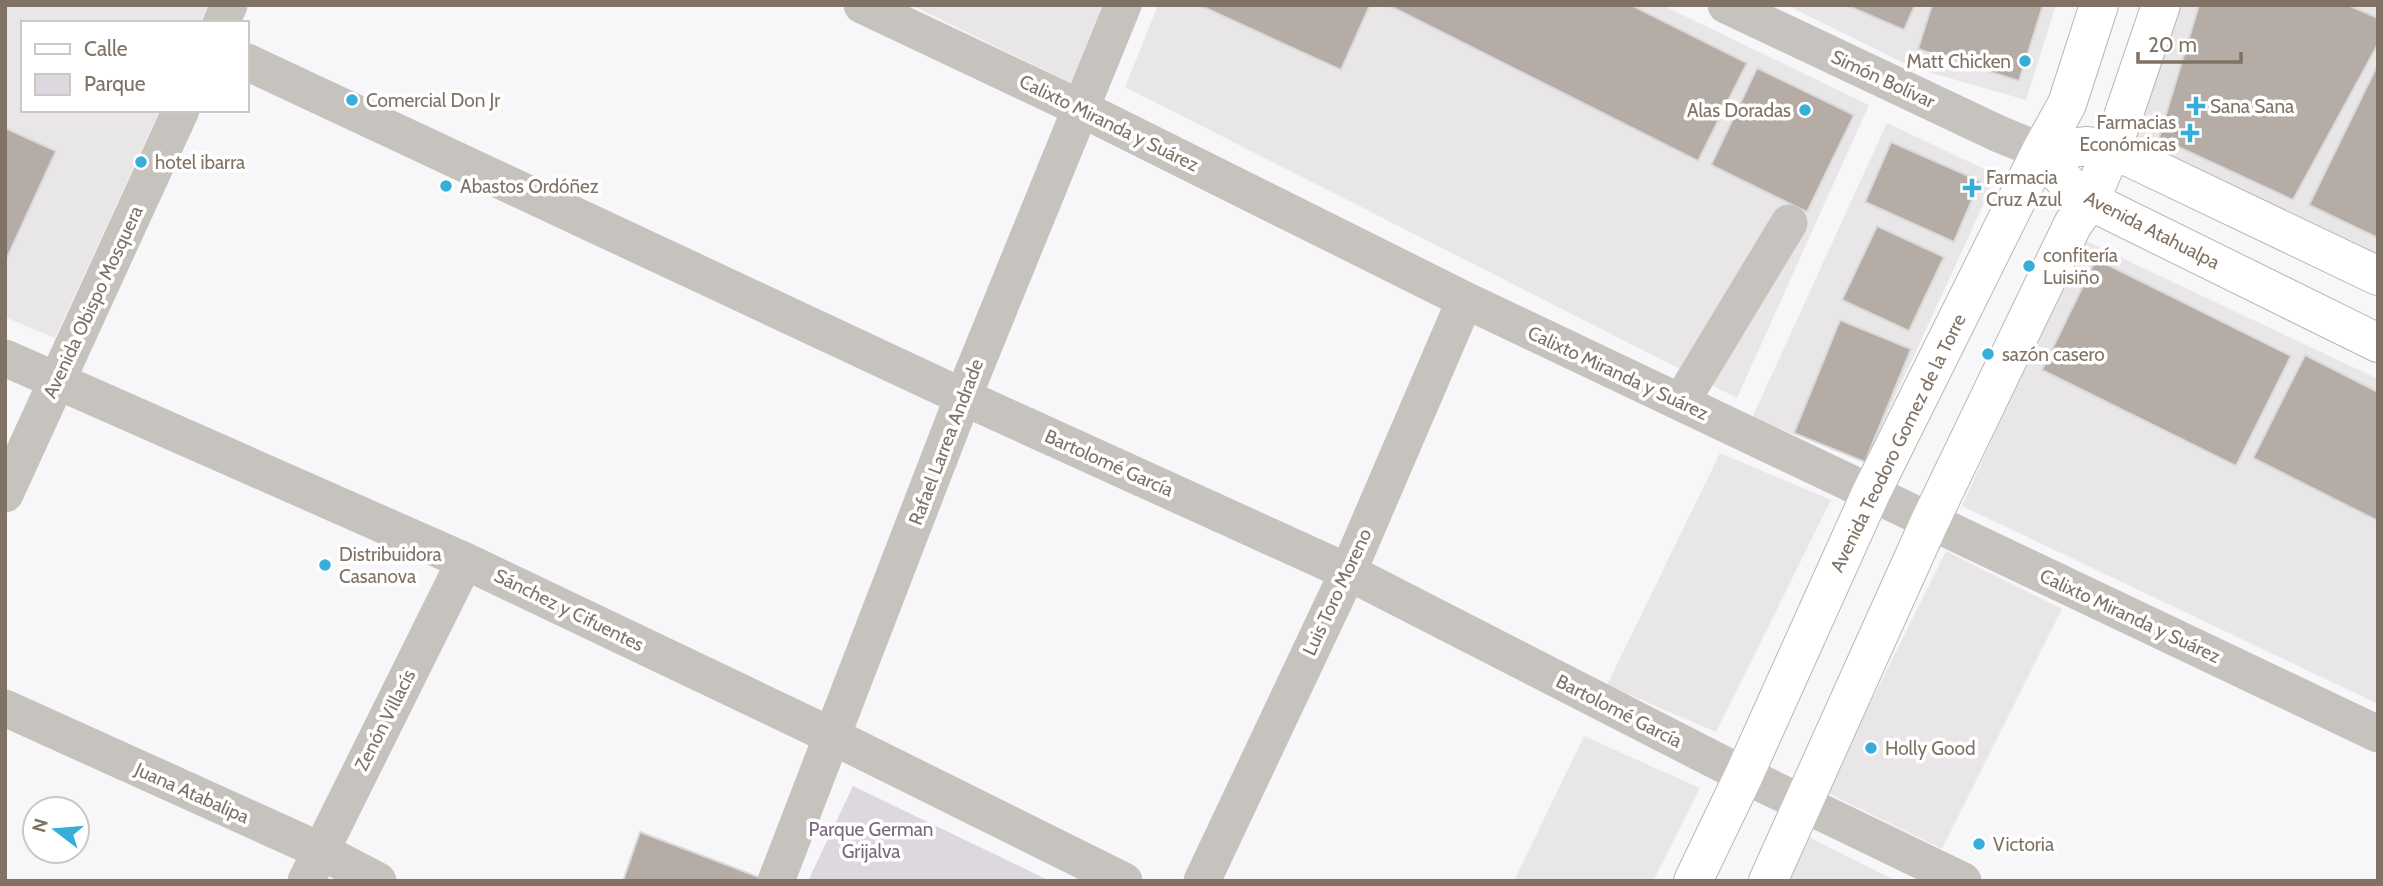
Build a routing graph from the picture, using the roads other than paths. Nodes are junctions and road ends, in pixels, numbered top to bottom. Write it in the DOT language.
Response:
graph roads {
  1 [pos="229,5"];
  2 [pos="862,5"];
  3 [pos="1123,5"];
  4 [pos="1726,5"];
  5 [pos="2099,5"];
  6 [pos="2161,5"];
  7 [pos="222,21"];
  8 [pos="248,62"];
  9 [pos="1082,109"];
  10 [pos="180,112"];
  11 [pos="2112,149"];
  12 [pos="2041,151"];
  13 [pos="2090,201"];
  14 [pos="1789,223"];
  15 [pos="2378,276"];
  16 [pos="1465,300"];
  17 [pos="2378,343"];
  18 [pos="5,358"];
  19 [pos="56,381"];
  20 [pos="962,397"];
  21 [pos="1681,402"];
  22 [pos="1871,493"];
  23 [pos="5,494"];
  24 [pos="1930,521"];
  25 [pos="466,561"];
  26 [pos="1348,572"];
  27 [pos="5,708"];
  28 [pos="2378,734"];
  29 [pos="832,736"];
  30 [pos="1744,775"];
  31 [pos="1804,803"];
  32 [pos="312,865"];
  33 [pos="378,881"];
  34 [pos="776,881"];
  35 [pos="1124,881"];
  36 [pos="1202,881"];
  37 [pos="1693,881"];
  38 [pos="1768,881"];
  39 [pos="1963,881"];
  1 -- 7 [label="street"];
  2 -- 9 [label="street, Calixto Miranda y Suárez"];
  3 -- 9 [label="street, Rafael Larrea Andrade"];
  4 -- 12 [label="street, Simón Bolívar"];
  5 -- 12 [label="main road, Avenida Teodoro Gomez de la Torre"];
  6 -- 11 [label="main road"];
  8 -- 20 [label="street, Bartolomé García"];
  9 -- 16 [label="street, Calixto Miranda y Suárez"];
  9 -- 20 [label="street, Rafael Larrea Andrade"];
  10 -- 19 [label="street, Avenida Obispo Mosquera"];
  11 -- 12 [label="main road"];
  11 -- 13 [label="main road"];
  11 -- 15 [label="main road"];
  12 -- 13 [label="main road, Avenida Atahualpa"];
  12 -- 22 [label="main road, Avenida Teodoro Gomez de la Torre"];
  13 -- 17 [label="main road, Avenida Atahualpa"];
  13 -- 24 [label="main road"];
  14 -- 21 [label="street"];
  16 -- 21 [label="street, Calixto Miranda y Suárez"];
  16 -- 26 [label="street, Luis Toro Moreno"];
  18 -- 19 [label="street, Sánchez y Cifuentes"];
  19 -- 23 [label="street, Avenida Obispo Mosquera"];
  19 -- 25 [label="street, Sánchez y Cifuentes"];
  20 -- 26 [label="street, Bartolomé García"];
  20 -- 29 [label="street, Rafael Larrea Andrade"];
  21 -- 22 [label="street, Calixto Miranda y Suárez"];
  22 -- 24 [label="street, Calixto Miranda y Suárez"];
  22 -- 30 [label="main road, Avenida Teodoro Gomez de la Torre"];
  24 -- 28 [label="street, Calixto Miranda y Suárez"];
  24 -- 31 [label="main road"];
  25 -- 29 [label="street, Sánchez y Cifuentes"];
  25 -- 32 [label="street, Zenón Villacís"];
  26 -- 30 [label="street, Bartolomé García"];
  26 -- 36 [label="street, Luis Toro Moreno"];
  27 -- 32 [label="street, Juana Atabalipa"];
  29 -- 34 [label="street, Rafael Larrea Andrade"];
  29 -- 35 [label="street, Sánchez y Cifuentes"];
  30 -- 31 [label="street, Bartolomé García"];
  30 -- 37 [label="main road, Avenida Teodoro Gomez de la Torre"];
  31 -- 38 [label="main road"];
  31 -- 39 [label="street, Bartolomé García"];
  32 -- 33 [label="street, Juana Atabalipa"];
}
